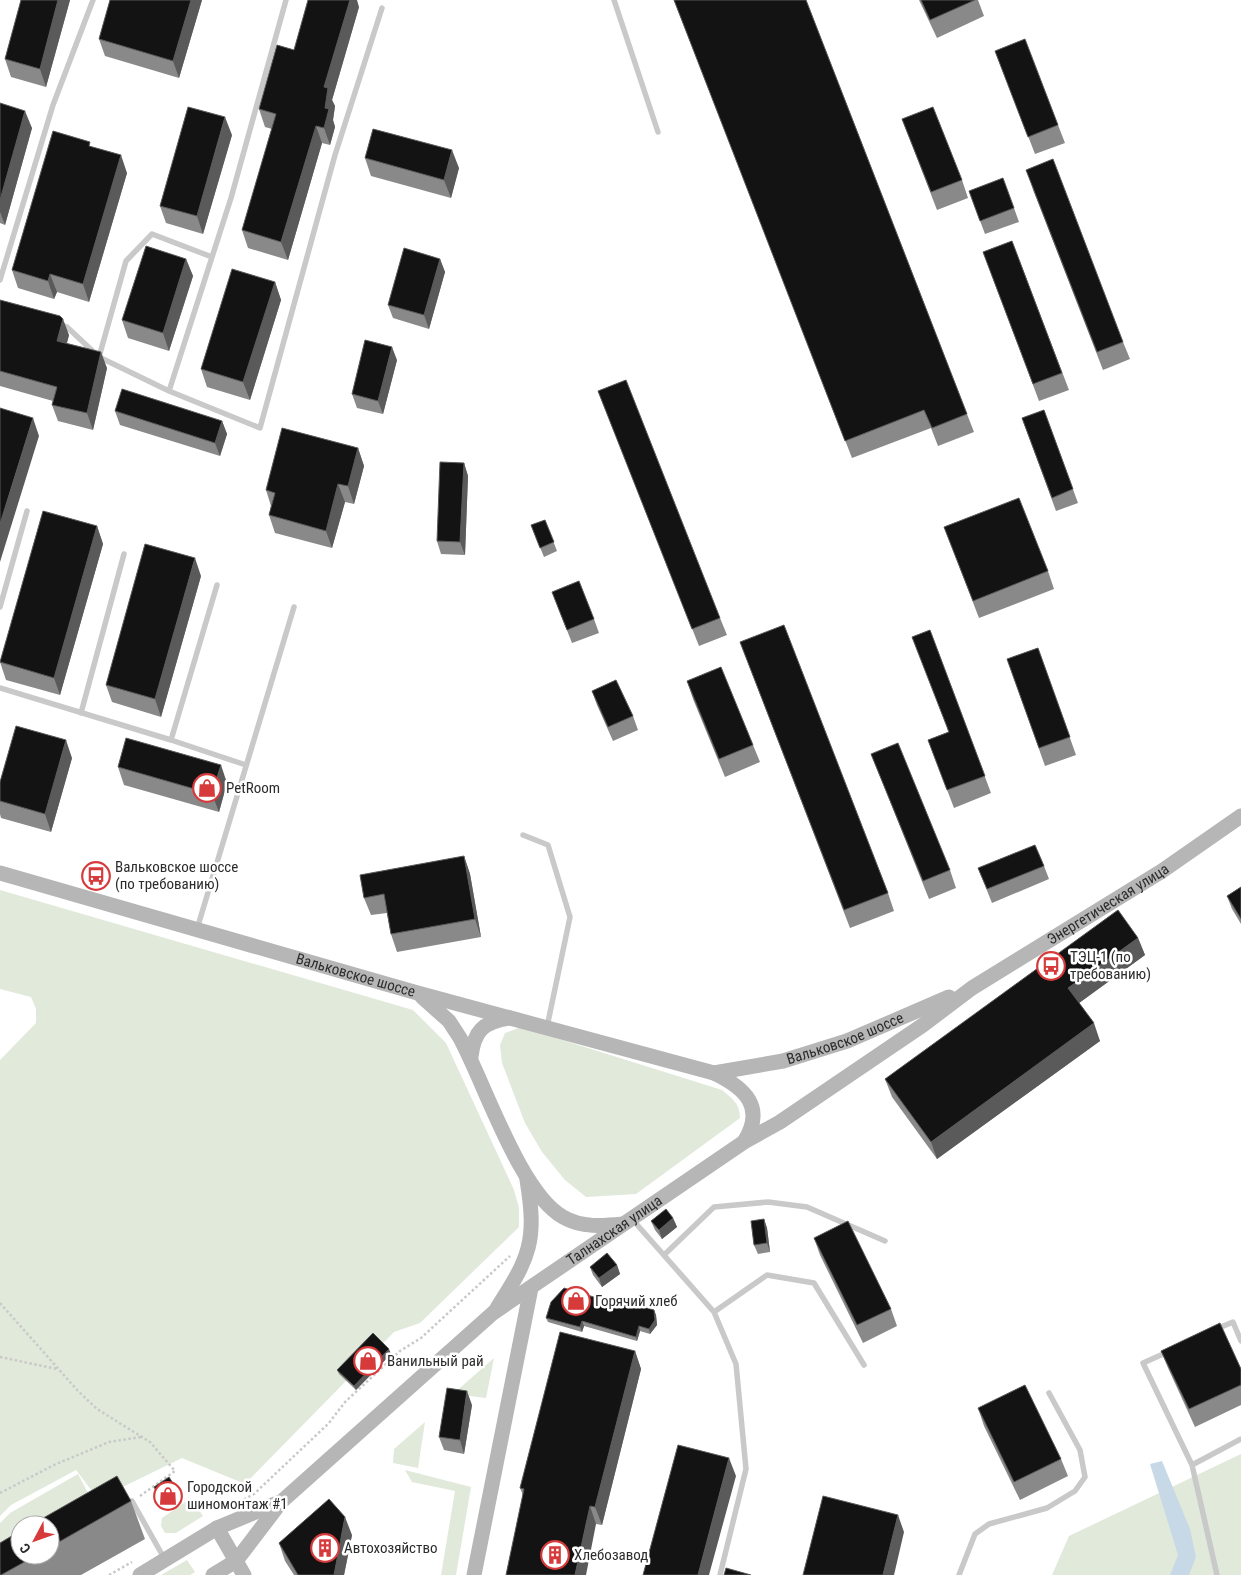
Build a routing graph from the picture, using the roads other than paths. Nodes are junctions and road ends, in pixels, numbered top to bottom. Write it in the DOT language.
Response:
graph roads {
  1 [pos="93,0"];
  2 [pos="286,0"];
  3 [pos="614,0"];
  4 [pos="382,8"];
  5 [pos="658,132"];
  6 [pos="212,257"];
  7 [pos="0,280"];
  8 [pos="50,321"];
  9 [pos="100,357"];
  10 [pos="169,391"];
  11 [pos="27,511"];
  12 [pos="124,554"];
  13 [pos="217,586"];
  14 [pos="0,607"];
  15 [pos="294,607"];
  16 [pos="0,688"];
  17 [pos="82,713"];
  18 [pos="171,740"];
  19 [pos="246,765"];
  20 [pos="1239,817"];
  21 [pos="523,835"];
  22 [pos="0,873"];
  23 [pos="197,929"];
  24 [pos="972,988"];
  25 [pos="414,992"];
  26 [pos="511,1018"];
  27 [pos="547,1027"];
  28 [pos="471,1058"];
  29 [pos="714,1072"];
  30 [pos="744,1142"];
  31 [pos="527,1180"];
  32 [pos="628,1222"];
  33 [pos="885,1241"];
  34 [pos="664,1255"];
  35 [pos="532,1288"];
  36 [pos="714,1312"];
  37 [pos="493,1313"];
  38 [pos="1206,1334"];
  39 [pos="1241,1341"];
  40 [pos="1179,1347"];
  41 [pos="864,1365"];
  42 [pos="1049,1393"];
  43 [pos="1241,1439"];
  44 [pos="1192,1464"];
  45 [pos="281,1502"];
  46 [pos="116,1511"];
  47 [pos="217,1528"];
  48 [pos="165,1560"];
  49 [pos="236,1561"];
  50 [pos="137,1568"];
  51 [pos="213,1575"];
  52 [pos="244,1575"];
  53 [pos="474,1575"];
  54 [pos="720,1575"];
  55 [pos="959,1575"];
  56 [pos="1217,1575"];
  1 -- 7 [label="lane"];
  2 -- 6 [label="lane"];
  3 -- 5 [label="lane"];
  4 -- 10 [label="lane"];
  6 -- 9 [label="lane"];
  6 -- 10 [label="lane"];
  8 -- 9 [label="lane"];
  9 -- 10 [label="lane"];
  11 -- 14 [label="lane"];
  12 -- 17 [label="lane"];
  13 -- 18 [label="lane"];
  15 -- 19 [label="lane"];
  16 -- 17 [label="lane"];
  17 -- 18 [label="lane"];
  18 -- 19 [label="lane"];
  19 -- 23 [label="lane"];
  20 -- 24 [label="main road, Энергетическая улица"];
  21 -- 27 [label="lane"];
  22 -- 23 [label="main road, Вальковское шоссе"];
  23 -- 25 [label="main road, Вальковское шоссе"];
  24 -- 29 [label="main road, Вальковское шоссе"];
  24 -- 30 [label="main road, Талнахская улица"];
  25 -- 26 [label="main road, Вальковское шоссе"];
  25 -- 28 [label="main road"];
  26 -- 27 [label="main road, Вальковское шоссе"];
  26 -- 28 [label="main road"];
  27 -- 29 [label="main road, Вальковское шоссе"];
  28 -- 31 [label="main road"];
  29 -- 30 [label="main road, Вальковское шоссе"];
  30 -- 32 [label="main road, Талнахская улица"];
  31 -- 32 [label="main road"];
  31 -- 37 [label="main road"];
  32 -- 34 [label="lane"];
  32 -- 35 [label="main road, Талнахская улица"];
  33 -- 34 [label="lane"];
  34 -- 36 [label="lane"];
  35 -- 37 [label="main road, Талнахская улица"];
  35 -- 53 [label="main road"];
  36 -- 41 [label="lane"];
  36 -- 54 [label="lane"];
  37 -- 45 [label="main road, Талнахская улица"];
  38 -- 39 [label="lane"];
  40 -- 44 [label="lane"];
  42 -- 55 [label="lane"];
  43 -- 44 [label="lane"];
  44 -- 56 [label="lane"];
  45 -- 47 [label="main road, Талнахская улица"];
  45 -- 49 [label="main road, Талнахская улица"];
  46 -- 48 [label="lane"];
  47 -- 48 [label="main road, Талнахская улица"];
  47 -- 49 [label="main road"];
  48 -- 50 [label="main road, Талнахская улица"];
  49 -- 51 [label="main road, Талнахская улица"];
  49 -- 52 [label="main road"];
}
